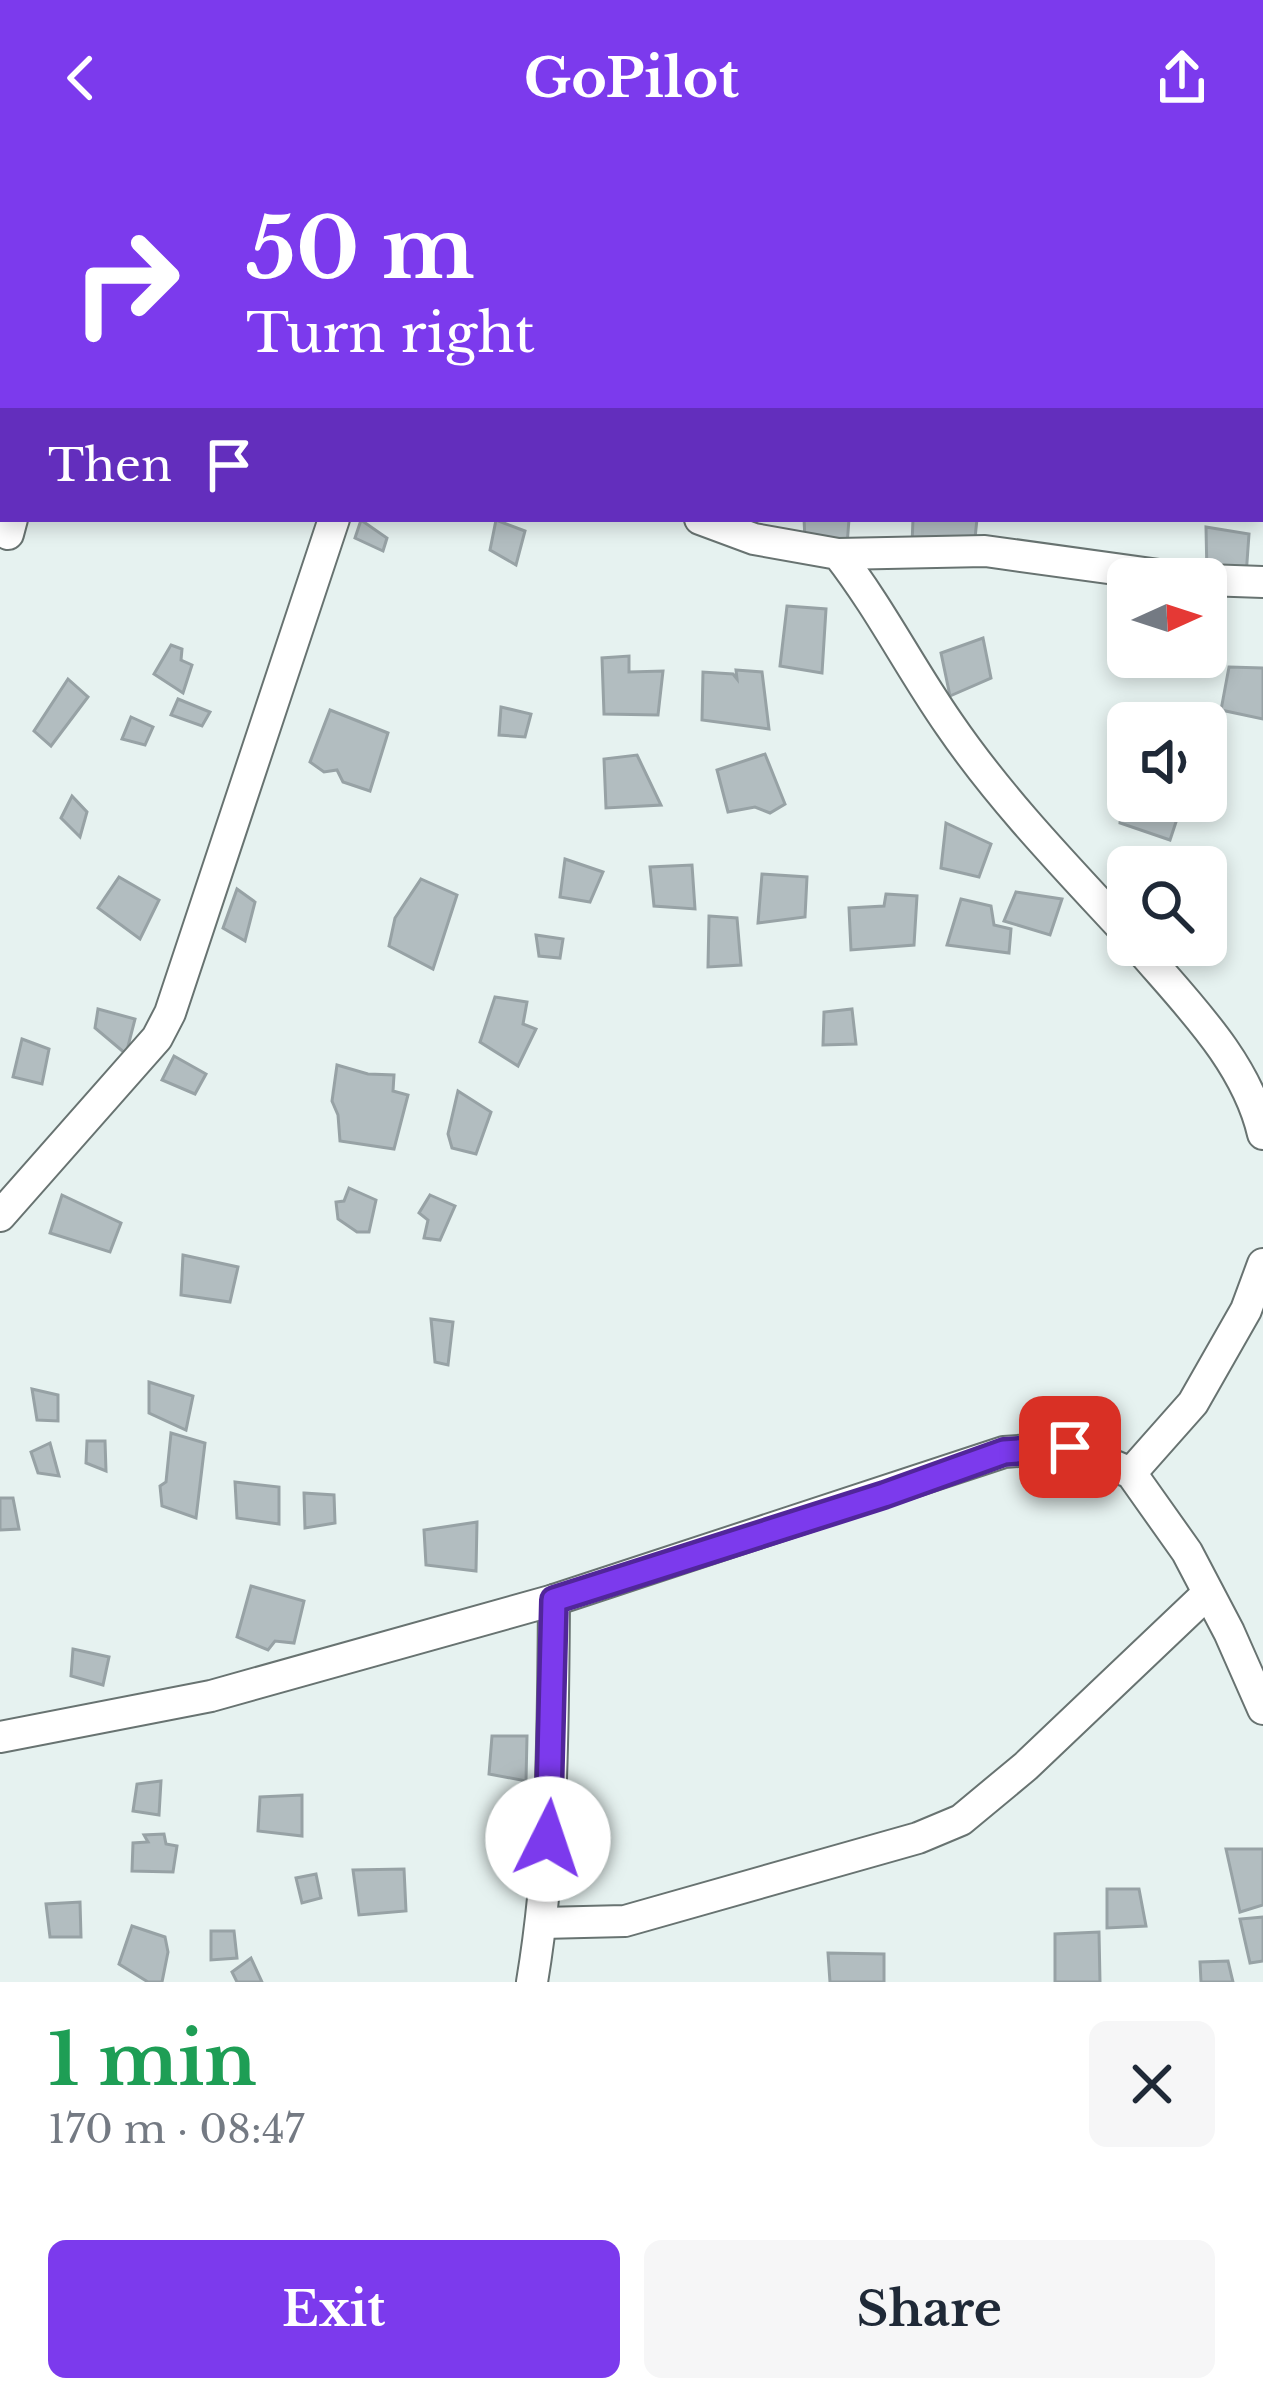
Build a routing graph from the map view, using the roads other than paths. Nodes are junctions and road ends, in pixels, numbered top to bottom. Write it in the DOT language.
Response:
graph roads {
  1 [pos="333,522"];
  2 [pos="709,522"];
  3 [pos="838,554"];
  4 [pos="1107,568"];
  5 [pos="1227,581"];
  6 [pos="1263,582"];
  7 [pos="1107,911"];
  8 [pos="1154,966"];
  9 [pos="1263,1134"];
  10 [pos="0,1216"];
  11 [pos="1263,1264"];
  12 [pos="1131,1473"];
  13 [pos="1208,1594"];
  14 [pos="554,1600"];
  15 [pos="1263,1709"];
  16 [pos="0,1737"];
  17 [pos="542,1923"];
  18 [pos="532,1982"];
  1 -- 10 [label="street"];
  2 -- 3 [label="street"];
  3 -- 4 [label="street"];
  3 -- 7 [label="street"];
  5 -- 6 [label="street"];
  8 -- 9 [label="street"];
  11 -- 12 [label="street"];
  12 -- 13 [label="street"];
  12 -- 14 [label="street"];
  13 -- 15 [label="street"];
  13 -- 17 [label="street"];
  14 -- 16 [label="street"];
  14 -- 17 [label="street"];
  17 -- 18 [label="street"];
}
